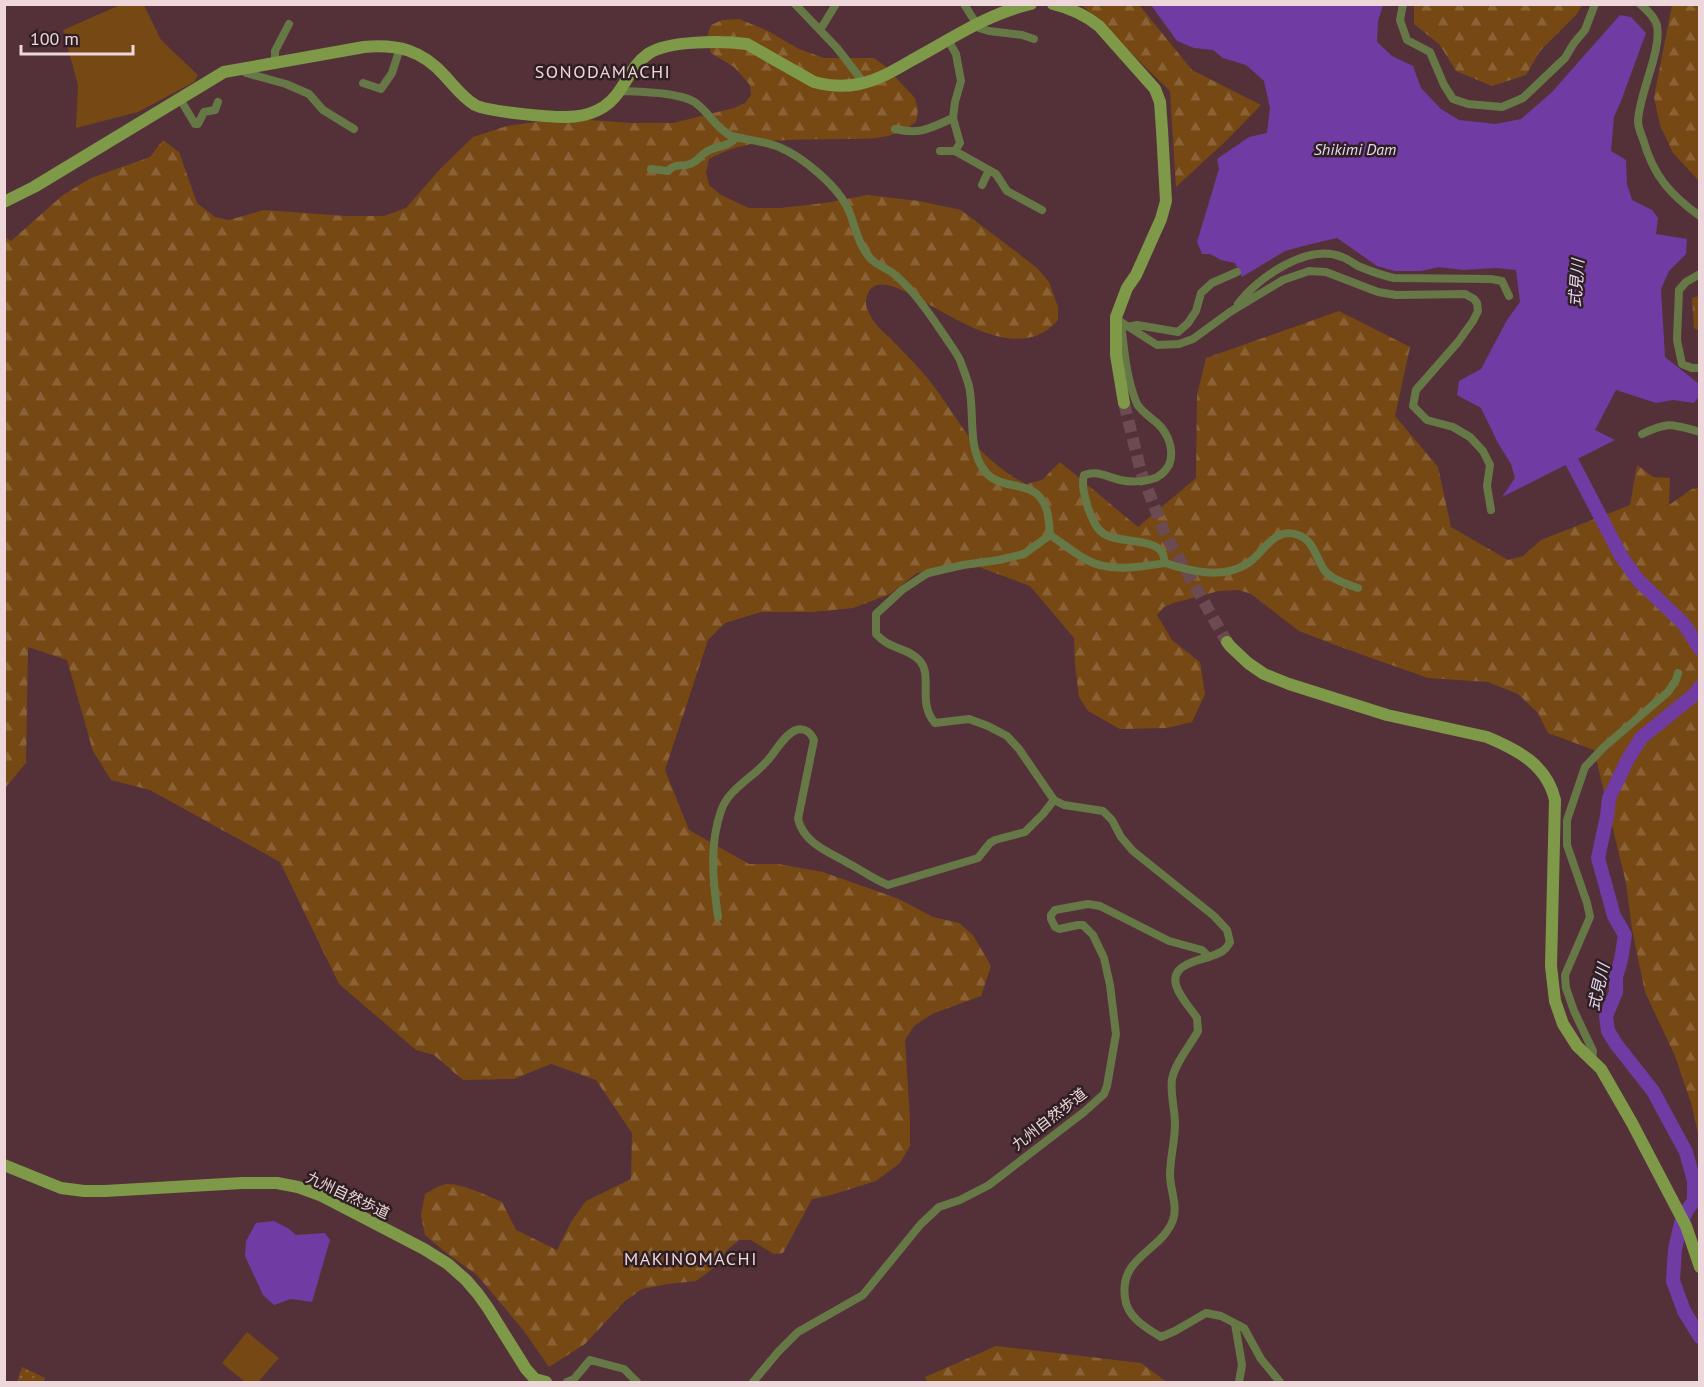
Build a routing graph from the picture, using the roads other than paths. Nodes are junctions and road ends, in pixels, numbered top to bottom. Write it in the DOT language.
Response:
graph roads {
  1 [pos="795,4"];
  2 [pos="836,4"];
  3 [pos="964,4"];
  4 [pos="1031,4"];
  5 [pos="1053,4"];
  6 [pos="1403,4"];
  7 [pos="1595,4"];
  8 [pos="1640,4"];
  9 [pos="289,24"];
  10 [pos="976,24"];
  11 [pos="820,30"];
  12 [pos="1034,39"];
  13 [pos="948,40"];
  14 [pos="400,48"];
  15 [pos="274,62"];
  16 [pos="241,68"];
  17 [pos="363,83"];
  18 [pos="864,83"];
  19 [pos="620,91"];
  20 [pos="180,99"];
  21 [pos="218,102"];
  22 [pos="953,118"];
  23 [pos="354,129"];
  24 [pos="895,129"];
  25 [pos="736,137"];
  26 [pos="940,151"];
  27 [pos="955,151"];
  28 [pos="651,170"];
  29 [pos="989,170"];
  30 [pos="982,185"];
  31 [pos="4,202"];
  32 [pos="1042,210"];
  33 [pos="1700,216"];
  34 [pos="1237,272"];
  35 [pos="1700,274"];
  36 [pos="1509,296"];
  37 [pos="1234,309"];
  38 [pos="1122,322"];
  39 [pos="1700,368"];
  40 [pos="1124,403"];
  41 [pos="1700,432"];
  42 [pos="1642,434"];
  43 [pos="1491,510"];
  44 [pos="1050,535"];
  45 [pos="1165,563"];
  46 [pos="1358,588"];
  47 [pos="1227,642"];
  48 [pos="1678,674"];
  49 [pos="1054,800"];
  50 [pos="717,917"];
  51 [pos="1209,957"];
  52 [pos="1592,1061"];
  53 [pos="4,1165"];
  54 [pos="1700,1267"];
  55 [pos="1235,1324"];
  56 [pos="546,1383"];
  57 [pos="567,1383"];
  58 [pos="637,1383"];
  59 [pos="753,1383"];
  60 [pos="1239,1383"];
  61 [pos="1280,1383"];
  1 -- 11 [label="street"];
  2 -- 11 [label="street"];
  3 -- 10 [label="street"];
  4 -- 10 [label="street"];
  5 -- 38 [label="street"];
  6 -- 7 [label="street"];
  8 -- 33 [label="street"];
  9 -- 15 [label="street"];
  10 -- 12 [label="street"];
  10 -- 13 [label="street"];
  11 -- 18 [label="street"];
  13 -- 18 [label="street"];
  13 -- 22 [label="street"];
  14 -- 15 [label="street"];
  14 -- 17 [label="street"];
  14 -- 19 [label="street"];
  15 -- 16 [label="street"];
  16 -- 20 [label="street"];
  16 -- 23 [label="street"];
  18 -- 19 [label="street"];
  19 -- 25 [label="street"];
  20 -- 21 [label="street"];
  20 -- 31 [label="street"];
  22 -- 24 [label="street"];
  22 -- 27 [label="street"];
  25 -- 28 [label="street"];
  25 -- 44 [label="street"];
  26 -- 27 [label="street"];
  27 -- 29 [label="street"];
  29 -- 30 [label="street"];
  29 -- 32 [label="street"];
  34 -- 38 [label="street"];
  35 -- 39 [label="street"];
  36 -- 37 [label="street"];
  37 -- 38 [label="street"];
  37 -- 43 [label="street"];
  38 -- 40 [label="street"];
  38 -- 45 [label="street"];
  41 -- 42 [label="street"];
  44 -- 45 [label="street"];
  44 -- 49 [label="street"];
  45 -- 46 [label="street"];
  47 -- 52 [label="street"];
  48 -- 52 [label="street"];
  49 -- 50 [label="street"];
  49 -- 51 [label="street"];
  51 -- 55 [label="street"];
  51 -- 59 [label="street, 九州自然歩道"];
  52 -- 54 [label="street"];
  53 -- 56 [label="street, 九州自然歩道"];
  55 -- 60 [label="street"];
  55 -- 61 [label="street"];
  57 -- 58 [label="street"];
}
